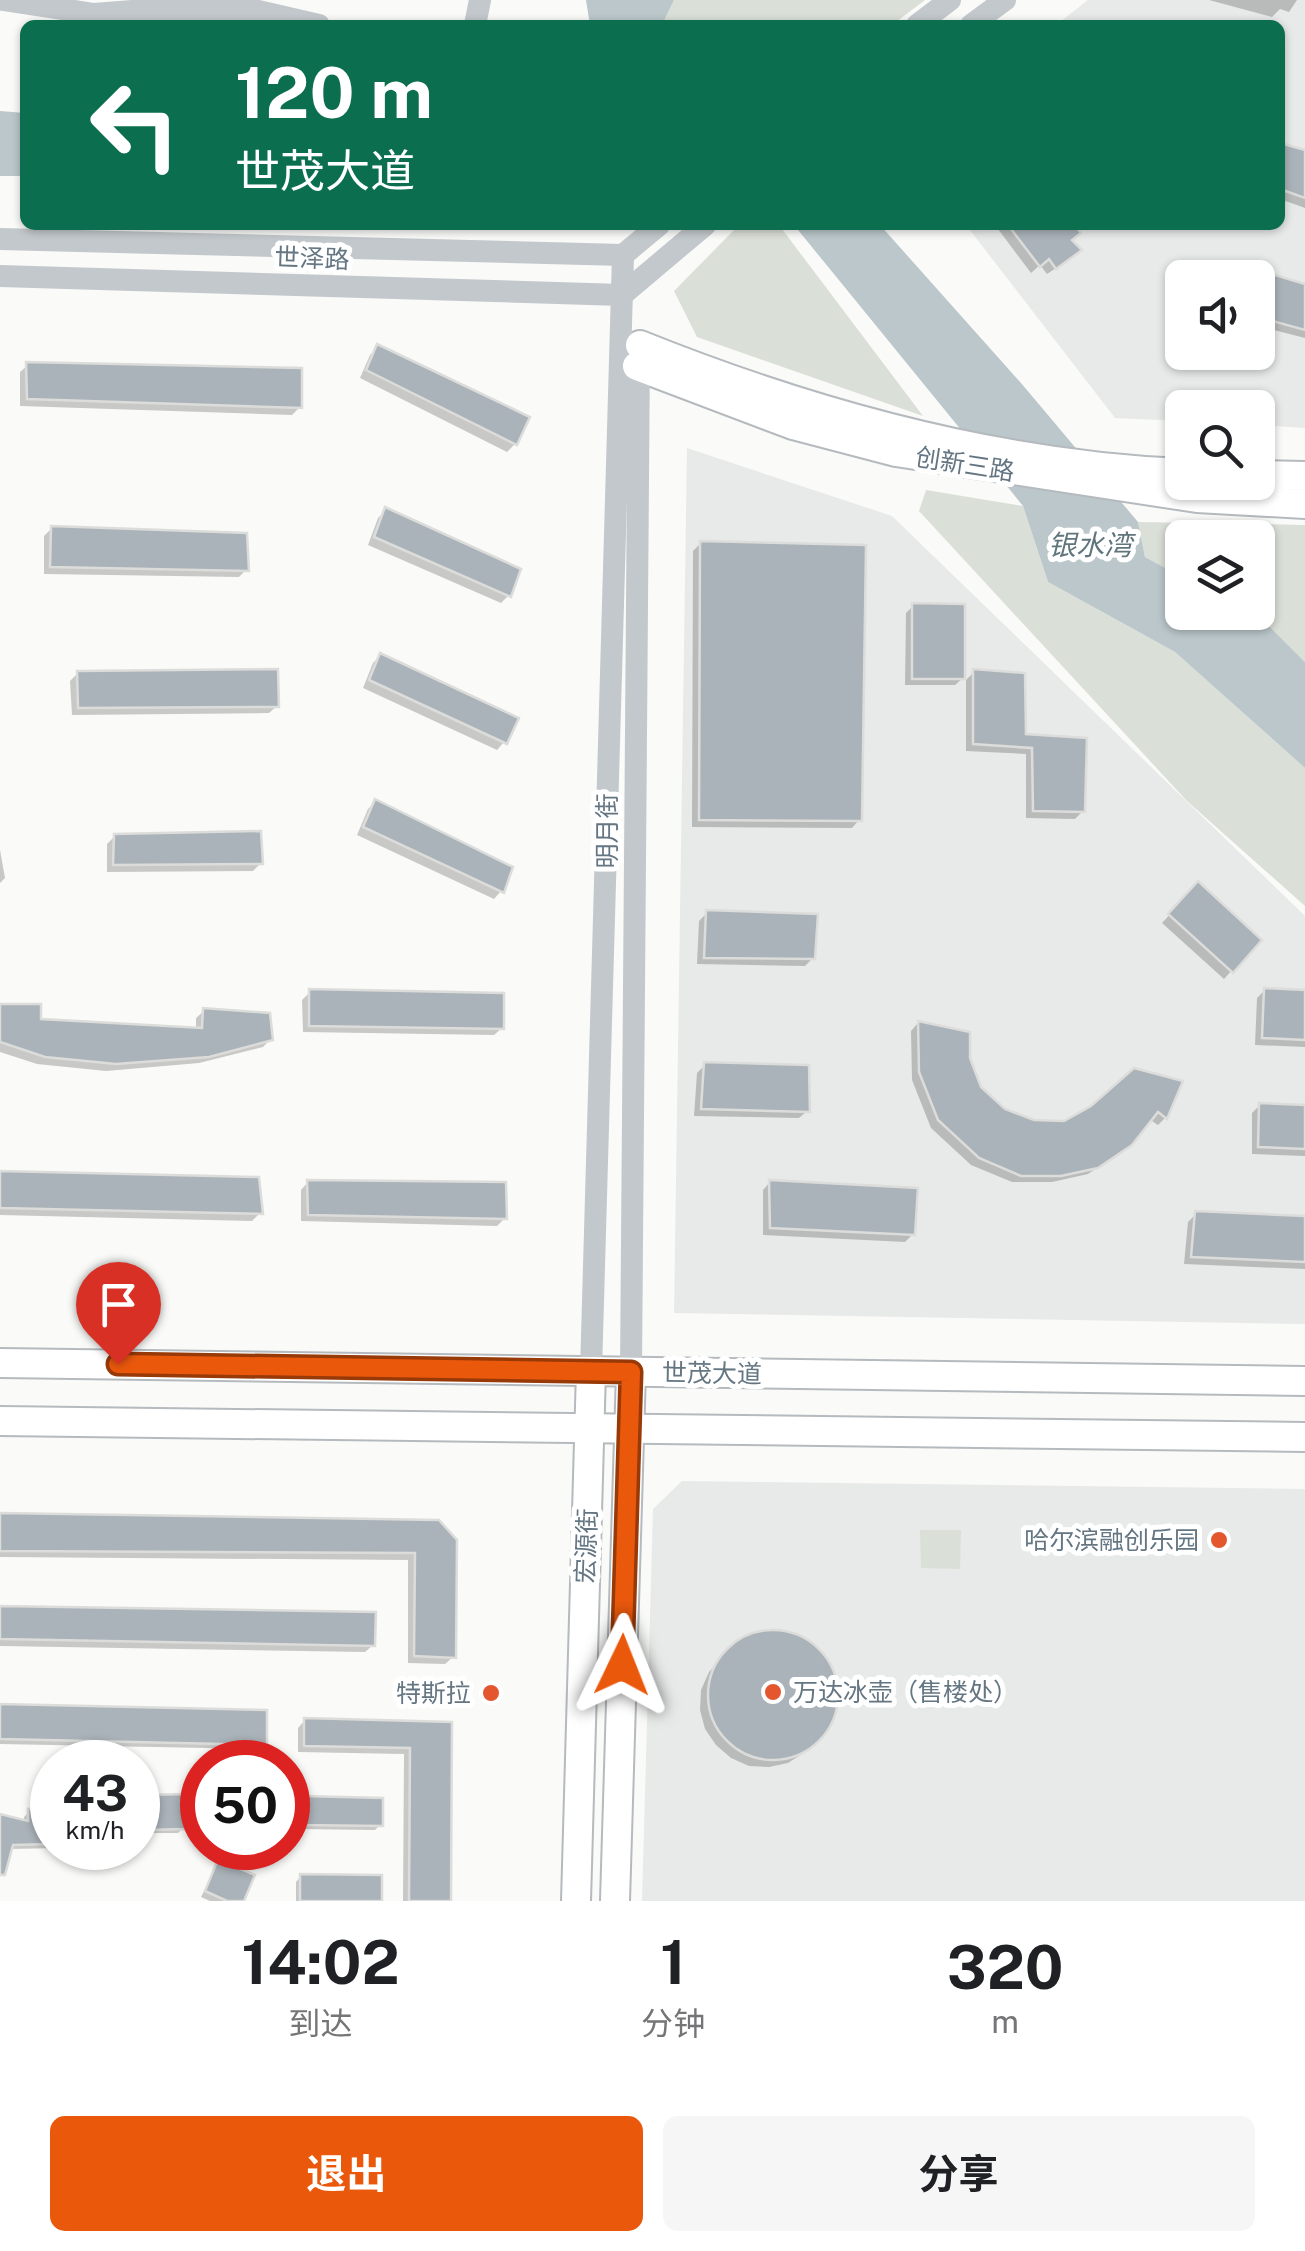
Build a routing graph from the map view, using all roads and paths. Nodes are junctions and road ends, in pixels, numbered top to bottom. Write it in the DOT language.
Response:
graph roads {
  1 [pos="3,0"];
  2 [pos="950,0"];
  3 [pos="1005,0"];
  4 [pos="297,20"];
  5 [pos="924,20"];
  6 [pos="977,20"];
  7 [pos="654,230"];
  8 [pos="699,230"];
  9 [pos="0,239"];
  10 [pos="623,256"];
  11 [pos="0,276"];
  12 [pos="622,295"];
  13 [pos="639,355"];
  14 [pos="1165,475"];
  15 [pos="1275,475"];
  16 [pos="1305,476"];
  17 [pos="1120,479"];
  18 [pos="1305,504"];
  19 [pos="0,1362"];
  20 [pos="591,1371"];
  21 [pos="631,1372"];
  22 [pos="1305,1381"];
  23 [pos="0,1421"];
  24 [pos="590,1429"];
  25 [pos="629,1429"];
  26 [pos="1305,1437"];
  27 [pos="576,1901"];
  28 [pos="614,1901"];
  1 -- 4 [label="street"];
  2 -- 5 [label="street"];
  3 -- 6 [label="street"];
  7 -- 10 [label="street"];
  8 -- 12 [label="street"];
  9 -- 10 [label="street, 世泽路"];
  10 -- 12 [label="street, 明月街"];
  11 -- 12 [label="street, 世泽路"];
  12 -- 13 [label="street, 明月街"];
  12 -- 20 [label="street, 明月街"];
  13 -- 17 [label="main road, 创新三路"];
  13 -- 17 [label="main road, 创新三路"];
  13 -- 21 [label="street, 明月街"];
  14 -- 17 [label="main road, 创新三路"];
  15 -- 16 [label="main road"];
  17 -- 18 [label="main road, 创新三路"];
  19 -- 20 [label="main road, 世茂大道"];
  20 -- 21 [label="main road, 世茂大道"];
  20 -- 24 [label="main road, 宏源街"];
  21 -- 22 [label="main road, 世茂大道"];
  21 -- 25 [label="main road, 宏源街"];
  23 -- 24 [label="main road"];
  24 -- 25 [label="main road"];
  24 -- 27 [label="main road, 宏源街"];
  25 -- 26 [label="main road"];
  25 -- 28 [label="main road, 宏源街"];
}
